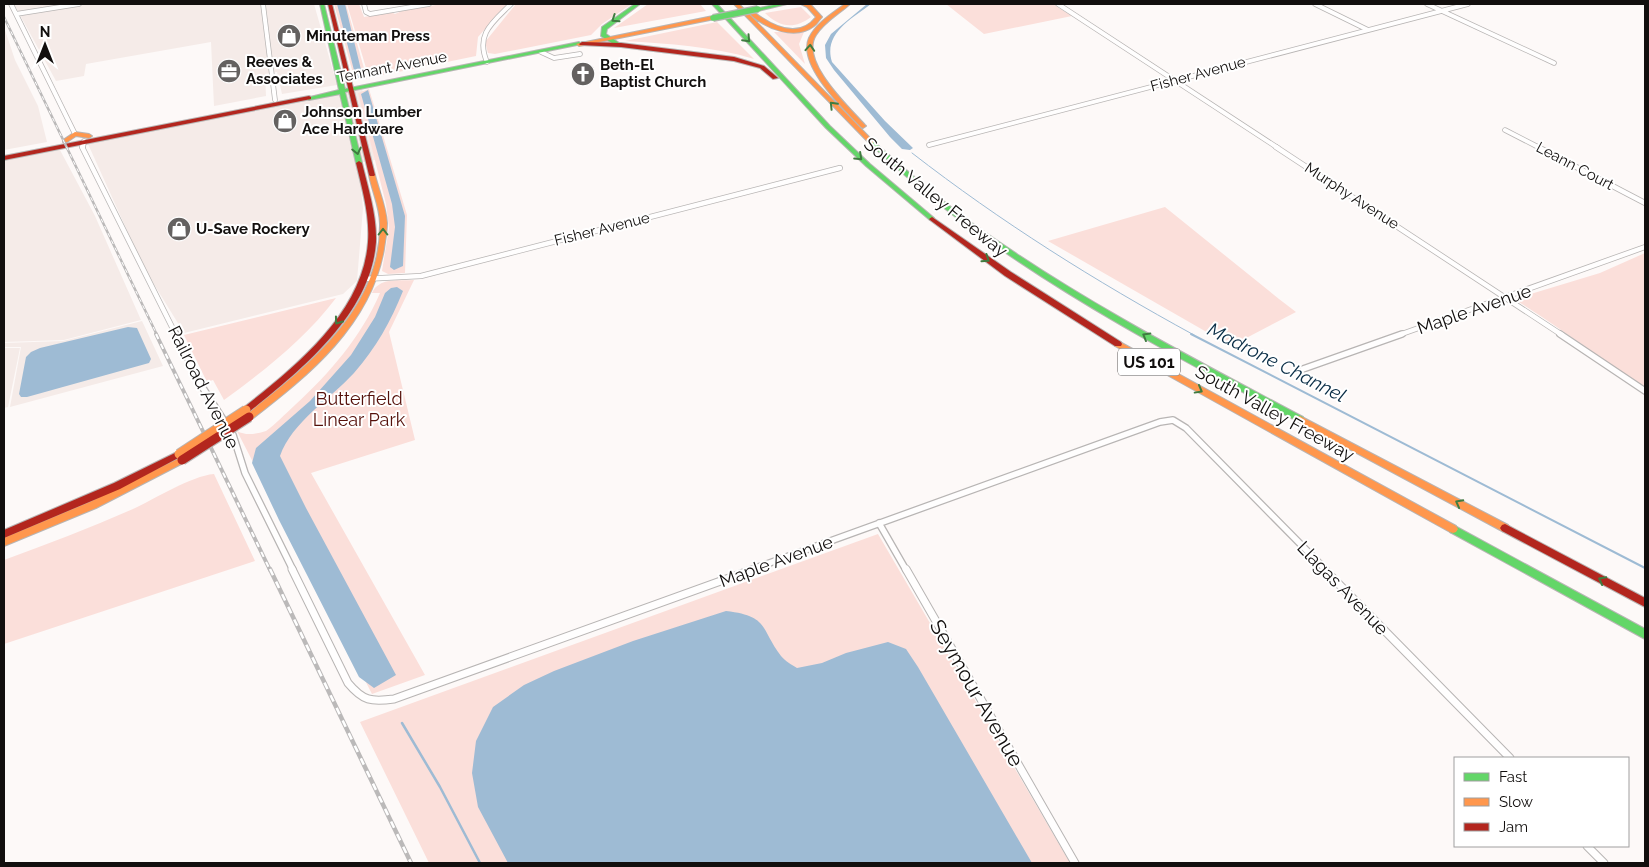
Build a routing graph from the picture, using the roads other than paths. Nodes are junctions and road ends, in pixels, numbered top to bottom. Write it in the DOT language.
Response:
graph roads {
  1 [pos="11,4"];
  2 [pos="78,4"];
  3 [pos="263,4"];
  4 [pos="322,4"];
  5 [pos="330,4"];
  6 [pos="364,4"];
  7 [pos="429,4"];
  8 [pos="511,4"];
  9 [pos="638,4"];
  10 [pos="714,4"];
  11 [pos="736,4"];
  12 [pos="740,4"];
  13 [pos="767,4"];
  14 [pos="785,4"];
  15 [pos="803,4"];
  16 [pos="848,4"];
  17 [pos="1058,4"];
  18 [pos="1315,4"];
  19 [pos="1427,4"];
  20 [pos="1468,4"];
  21 [pos="755,8"];
  22 [pos="1442,10"];
  23 [pos="16,14"];
  24 [pos="1368,30"];
  25 [pos="605,37"];
  26 [pos="582,44"];
  27 [pos="621,46"];
  28 [pos="540,52"];
  29 [pos="580,54"];
  30 [pos="486,60"];
  31 [pos="1554,62"];
  32 [pos="1174,80"];
  33 [pos="346,88"];
  34 [pos="275,100"];
  35 [pos="181,120"];
  36 [pos="1505,130"];
  37 [pos="834,133"];
  38 [pos="75,134"];
  39 [pos="65,141"];
  40 [pos="88,141"];
  41 [pos="929,144"];
  42 [pos="25,151"];
  43 [pos="5,156"];
  44 [pos="887,157"];
  45 [pos="840,168"];
  46 [pos="1645,203"];
  47 [pos="1645,247"];
  48 [pos="373,279"];
  49 [pos="363,280"];
  50 [pos="1507,298"];
  51 [pos="1303,369"];
  52 [pos="1645,390"];
  53 [pos="248,414"];
  54 [pos="1174,420"];
  55 [pos="181,457"];
  56 [pos="879,523"];
  57 [pos="4,534"];
  58 [pos="4,542"];
  59 [pos="1645,603"];
  60 [pos="1645,634"];
  61 [pos="378,701"];
  62 [pos="1509,757"];
  63 [pos="1588,847"];
  64 [pos="1075,863"];
  65 [pos="1604,863"];
  1 -- 23 [label="street"];
  2 -- 23 [label="street"];
  3 -- 34 [label="street"];
  4 -- 33 [label="main road"];
  5 -- 33 [label="main road"];
  6 -- 7 [label="street"];
  8 -- 30 [label="street"];
  9 -- 25 [label="main road, one-way"];
  10 -- 37 [label="main road, South Valley Freeway / US 101, one-way"];
  44 -- 11 [label="main road, South Valley Freeway / US 101, one-way"];
  12 -- 15 [label="main road"];
  13 -- 21 [label="main road, Tennant Avenue"];
  14 -- 21 [label="main road, Tennant Avenue"];
  44 -- 16 [label="main road, one-way"];
  17 -- 32 [label="street, Murphy Avenue"];
  18 -- 24 [label="street"];
  19 -- 22 [label="street"];
  20 -- 22 [label="street, Fisher Avenue"];
  21 -- 25 [label="main road, Tennant Avenue, bridge"];
  22 -- 24 [label="street, Fisher Avenue"];
  22 -- 31 [label="street"];
  23 -- 38 [label="street"];
  24 -- 32 [label="street, Fisher Avenue"];
  25 -- 26 [label="main road, Tennant Avenue"];
  25 -- 27 [label="main road"];
  25 -- 30 [label="main road, Tennant Avenue"];
  26 -- 27 [label="main road"];
  26 -- 28 [label="main road, Tennant Avenue"];
  27 -- 37 [label="main road"];
  28 -- 29 [label="street"];
  28 -- 30 [label="main road, Tennant Avenue"];
  30 -- 33 [label="main road, Tennant Avenue"];
  32 -- 41 [label="street, Fisher Avenue"];
  32 -- 50 [label="street, Murphy Avenue"];
  33 -- 34 [label="main road, Tennant Avenue"];
  33 -- 35 [label="main road, Tennant Avenue"];
  48 -- 33 [label="main road, one-way"];
  33 -- 49 [label="main road, one-way"];
  34 -- 35 [label="main road, Tennant Avenue"];
  35 -- 40 [label="main road, Tennant Avenue"];
  35 -- 40 [label="main road, Tennant Avenue"];
  36 -- 46 [label="street, Leann Court"];
  37 -- 60 [label="main road, South Valley Freeway / US 101, one-way"];
  38 -- 39 [label="main road"];
  38 -- 40 [label="main road"];
  39 -- 40 [label="main road, Tennant Avenue"];
  39 -- 42 [label="main road, Tennant Avenue"];
  40 -- 42 [label="main road, Tennant Avenue"];
  40 -- 61 [label="street, Railroad Avenue"];
  42 -- 43 [label="main road, Tennant Avenue"];
  59 -- 44 [label="main road, South Valley Freeway / US 101, one-way"];
  45 -- 48 [label="street, Fisher Avenue"];
  47 -- 50 [label="street, Maple Avenue"];
  48 -- 49 [label="street, Fisher Avenue"];
  48 -- 53 [label="main road"];
  49 -- 53 [label="main road, one-way"];
  50 -- 51 [label="street, Maple Avenue"];
  50 -- 52 [label="street, Murphy Avenue"];
  53 -- 55 [label="main road, bridge"];
  54 -- 56 [label="street, Maple Avenue"];
  54 -- 62 [label="street, Llagas Avenue"];
  55 -- 57 [label="main road"];
  55 -- 58 [label="main road"];
  56 -- 61 [label="street, Maple Avenue"];
  56 -- 64 [label="street, Seymour Avenue"];
  63 -- 65 [label="street"];
}
